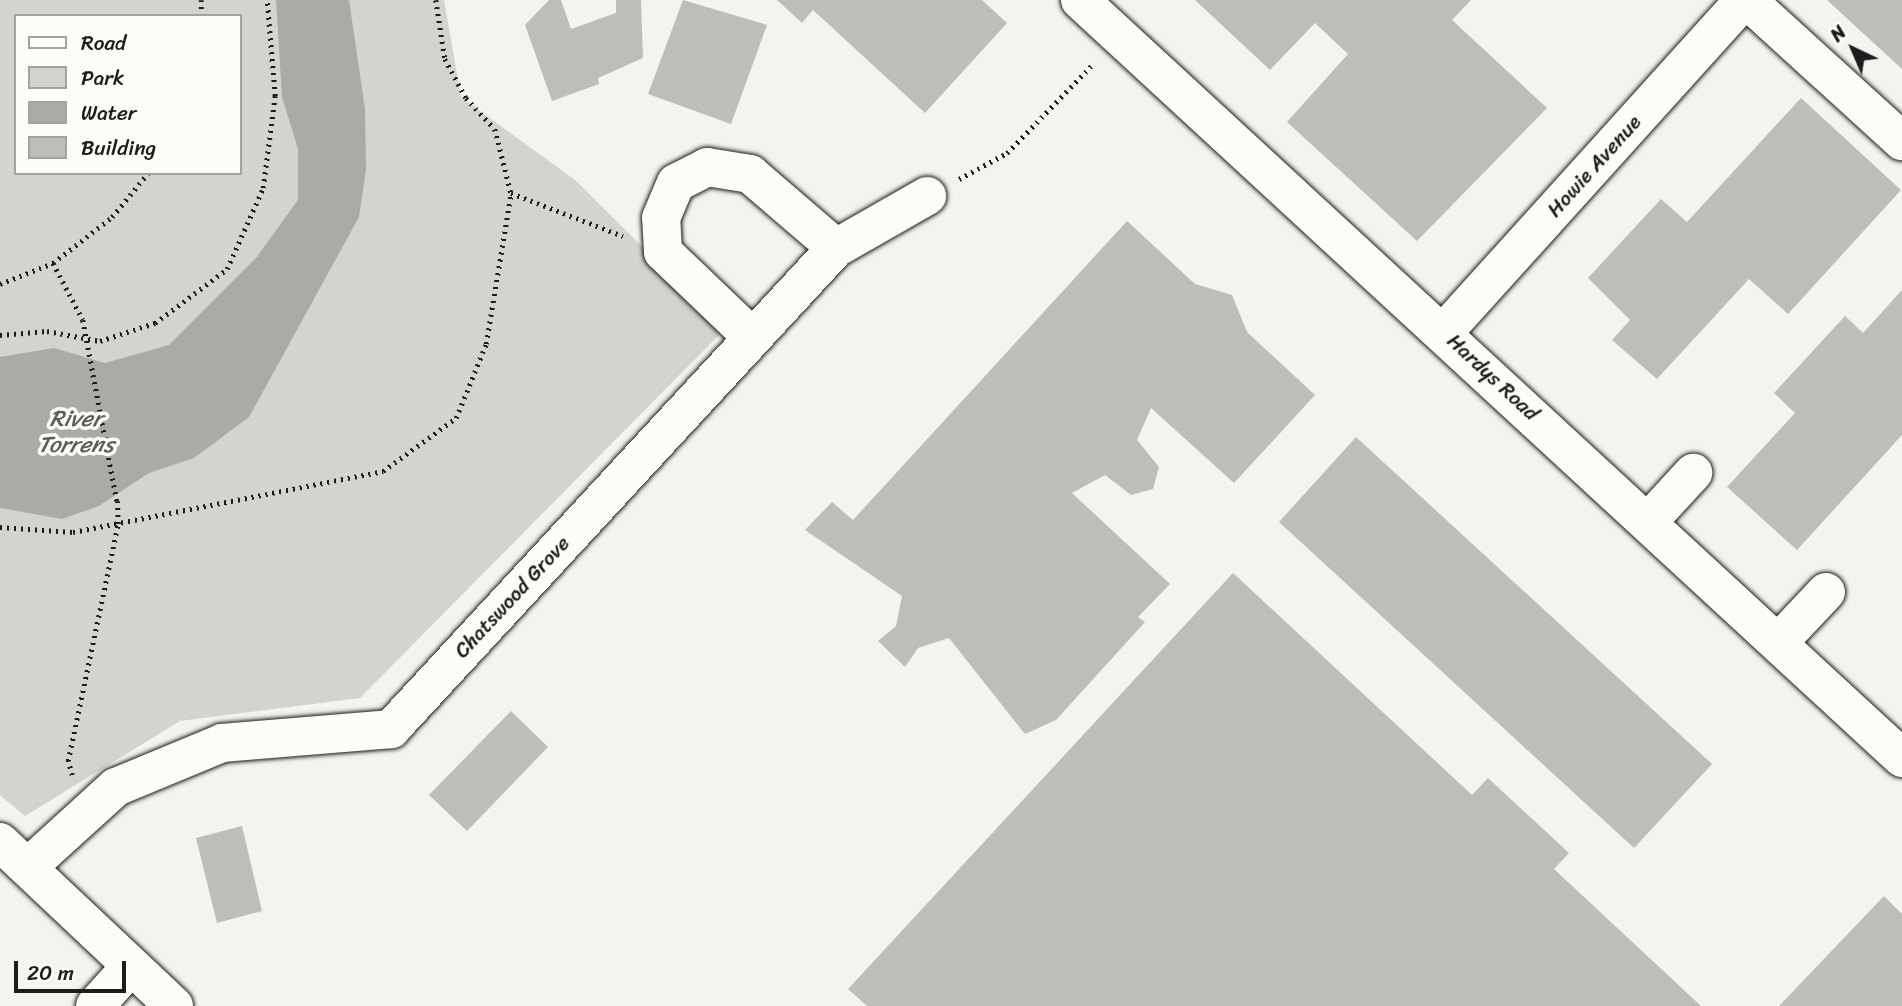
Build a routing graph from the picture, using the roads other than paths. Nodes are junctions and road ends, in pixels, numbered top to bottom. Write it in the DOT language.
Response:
graph roads {
  1 [pos="1080,0"];
  2 [pos="1745,0"];
  3 [pos="1902,141"];
  4 [pos="927,196"];
  5 [pos="836,248"];
  6 [pos="1444,332"];
  7 [pos="752,337"];
  8 [pos="1693,473"];
  9 [pos="1648,522"];
  10 [pos="1826,592"];
  11 [pos="1778,643"];
  12 [pos="1902,758"];
  13 [pos="0,842"];
  14 [pos="28,867"];
  15 [pos="131,966"];
  16 [pos="95,1006"];
  17 [pos="174,1006"];
  1 -- 6 [label="street, Hardys Road"];
  2 -- 3 [label="street"];
  2 -- 6 [label="street, Howie Avenue"];
  4 -- 5 [label="street, Chatswood Grove"];
  5 -- 7 [label="street, Chatswood Grove"];
  5 -- 7 [label="street"];
  6 -- 9 [label="street, Hardys Road"];
  7 -- 14 [label="street, Chatswood Grove"];
  8 -- 9 [label="street"];
  9 -- 11 [label="street, Hardys Road"];
  10 -- 11 [label="street"];
  11 -- 12 [label="street, Hardys Road"];
  13 -- 14 [label="street"];
  14 -- 15 [label="street"];
  15 -- 16 [label="street"];
  15 -- 17 [label="street"];
}
